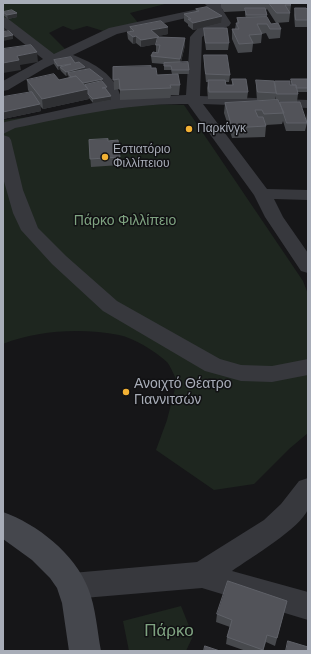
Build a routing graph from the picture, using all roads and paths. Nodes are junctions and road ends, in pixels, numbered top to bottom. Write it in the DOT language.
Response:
graph roads {
  1 [pos="232,3"];
  2 [pos="213,5"];
  3 [pos="3,22"];
  4 [pos="56,57"];
  5 [pos="3,87"];
  6 [pos="194,101"];
  7 [pos="115,104"];
  8 [pos="308,104"];
  9 [pos="3,129"];
  10 [pos="3,140"];
  11 [pos="262,194"];
  12 [pos="308,195"];
  13 [pos="308,267"];
  14 [pos="308,367"];
  15 [pos="308,489"];
  16 [pos="3,524"];
  17 [pos="202,575"];
  18 [pos="72,586"];
  19 [pos="308,606"];
  20 [pos="85,651"];
  1 -- 2 [label="street"];
  2 -- 4 [label="street"];
  2 -- 6 [label="street"];
  3 -- 4 [label="street"];
  4 -- 5 [label="street"];
  4 -- 7 [label="street"];
  6 -- 7 [label="street"];
  6 -- 8 [label="street"];
  6 -- 11 [label="street"];
  7 -- 9 [label="street"];
  10 -- 14 [label="street"];
  11 -- 12 [label="street"];
  11 -- 13 [label="street"];
  15 -- 17 [label="street"];
  16 -- 18 [label="street"];
  17 -- 18 [label="street"];
  17 -- 19 [label="street"];
  18 -- 20 [label="street"];
}
